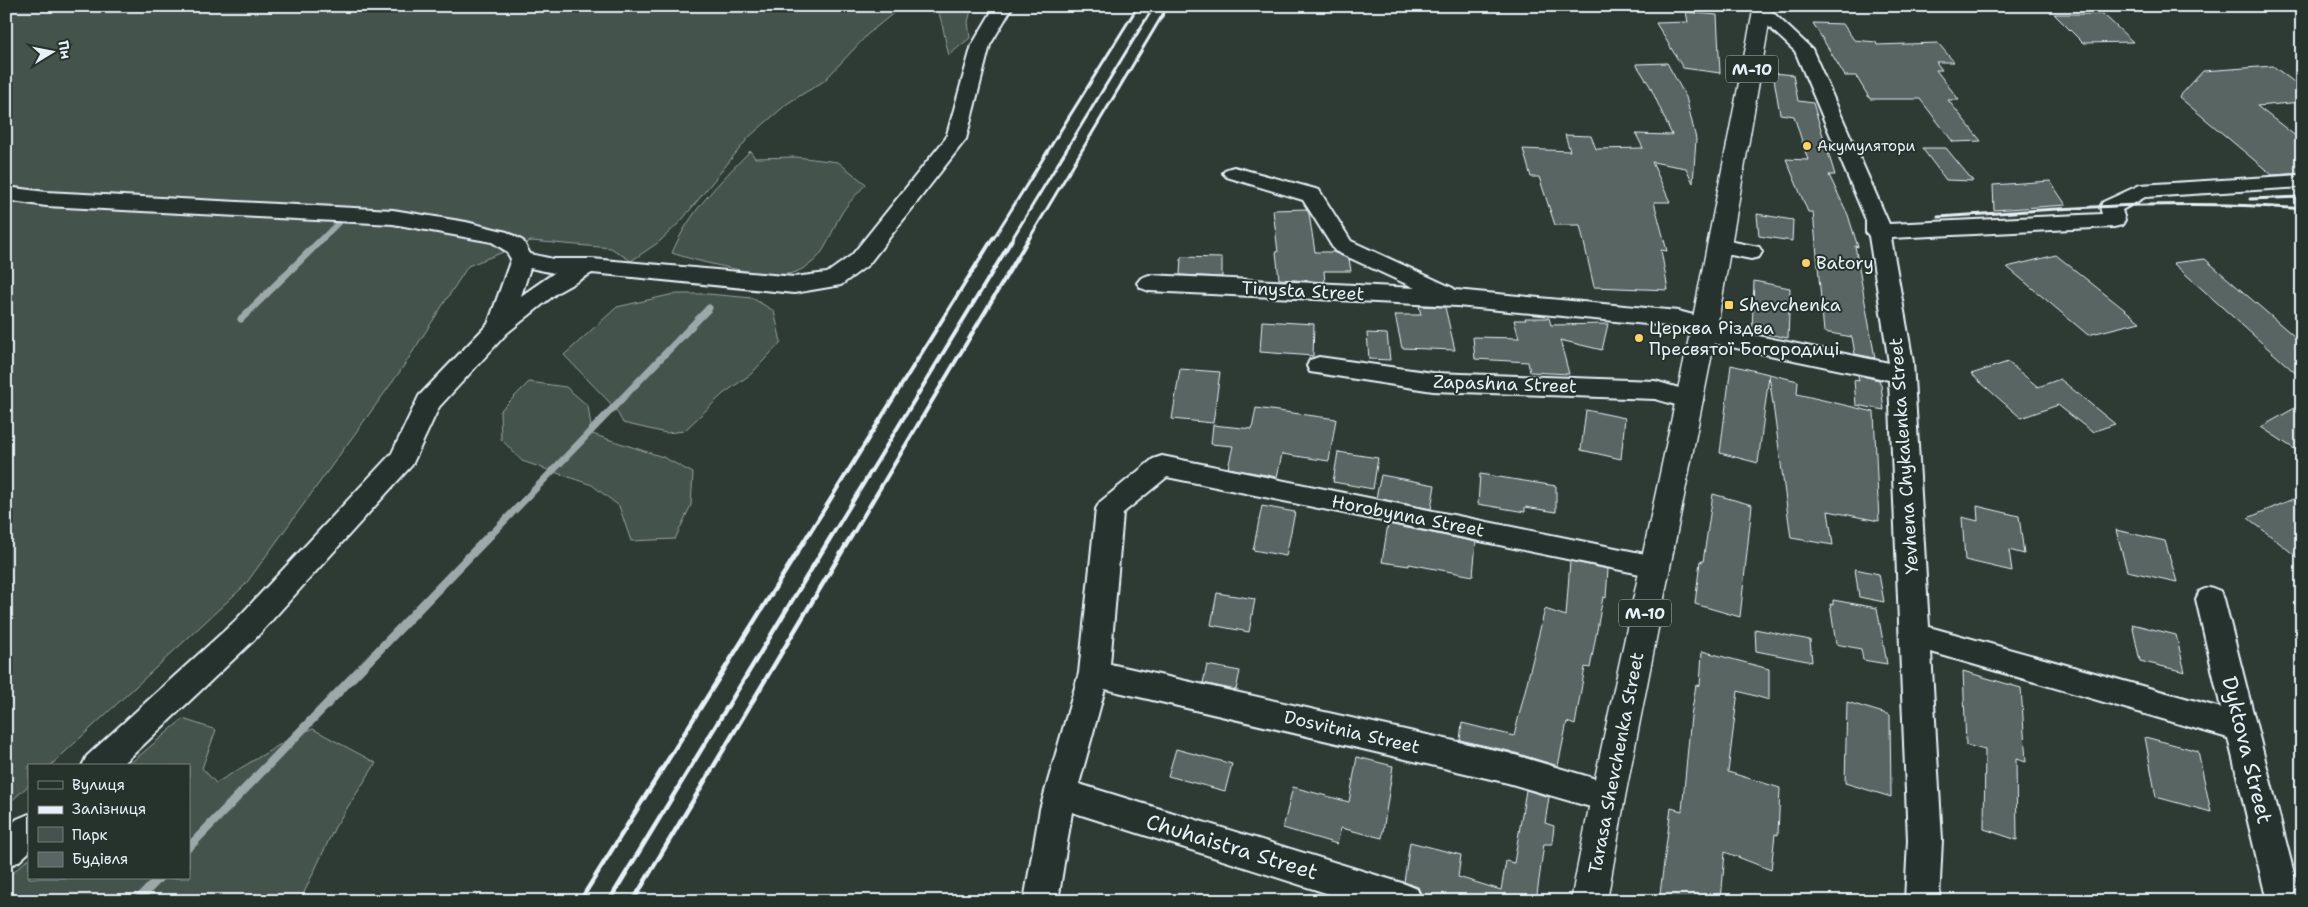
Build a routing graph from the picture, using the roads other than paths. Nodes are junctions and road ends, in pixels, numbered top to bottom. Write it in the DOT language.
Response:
graph roads {
  1 [pos="1004,6"];
  2 [pos="1762,9"];
  3 [pos="1234,173"];
  4 [pos="2302,180"];
  5 [pos="6,193"];
  6 [pos="1877,232"];
  7 [pos="1720,246"];
  8 [pos="1752,252"];
  9 [pos="522,259"];
  10 [pos="592,266"];
  11 [pos="1149,283"];
  12 [pos="1457,298"];
  13 [pos="498,327"];
  14 [pos="1704,329"];
  15 [pos="1319,366"];
  16 [pos="1901,374"];
  17 [pos="1690,400"];
  18 [pos="1655,566"];
  19 [pos="2210,599"];
  20 [pos="1916,635"];
  21 [pos="1094,673"];
  22 [pos="2242,728"];
  23 [pos="100,764"];
  24 [pos="1060,793"];
  25 [pos="1608,797"];
  26 [pos="28,831"];
  27 [pos="6,851"];
  28 [pos="1041,901"];
  29 [pos="1405,901"];
  30 [pos="1589,901"];
  31 [pos="1922,901"];
  32 [pos="2284,901"];
  1 -- 10 [label="street"];
  2 -- 6 [label="street, Yevhena Chykalenka Street"];
  2 -- 7 [label="main road, Tarasa Shevchenka Street / М-10"];
  3 -- 12 [label="street, Tinysta Street"];
  4 -- 6 [label="street"];
  5 -- 9 [label="street"];
  6 -- 16 [label="street, Yevhena Chykalenka Street"];
  7 -- 8 [label="street"];
  7 -- 14 [label="main road, Tarasa Shevchenka Street / М-10"];
  9 -- 10 [label="street"];
  9 -- 13 [label="street"];
  10 -- 13 [label="street"];
  11 -- 12 [label="street, Tinysta Street"];
  12 -- 14 [label="street, Tinysta Street"];
  13 -- 23 [label="street"];
  14 -- 16 [label="street, Tinysta Street"];
  14 -- 17 [label="main road, Tarasa Shevchenka Street / М-10"];
  15 -- 17 [label="street, Zapashna Street"];
  16 -- 20 [label="street, Yevhena Chykalenka Street"];
  17 -- 18 [label="main road, Tarasa Shevchenka Street / М-10"];
  18 -- 21 [label="street, Horobynna Street"];
  18 -- 25 [label="main road, Tarasa Shevchenka Street / М-10"];
  19 -- 22 [label="street, Dyktova Street"];
  20 -- 22 [label="street"];
  20 -- 31 [label="street, Yevhena Chykalenka Street"];
  21 -- 24 [label="street"];
  21 -- 25 [label="street, Dosvitnia Street"];
  22 -- 32 [label="street, Dyktova Street"];
  24 -- 28 [label="street"];
  24 -- 29 [label="street, Chuhaistra Street"];
  25 -- 30 [label="main road, Tarasa Shevchenka Street / М-10"];
  26 -- 27 [label="street"];
}
